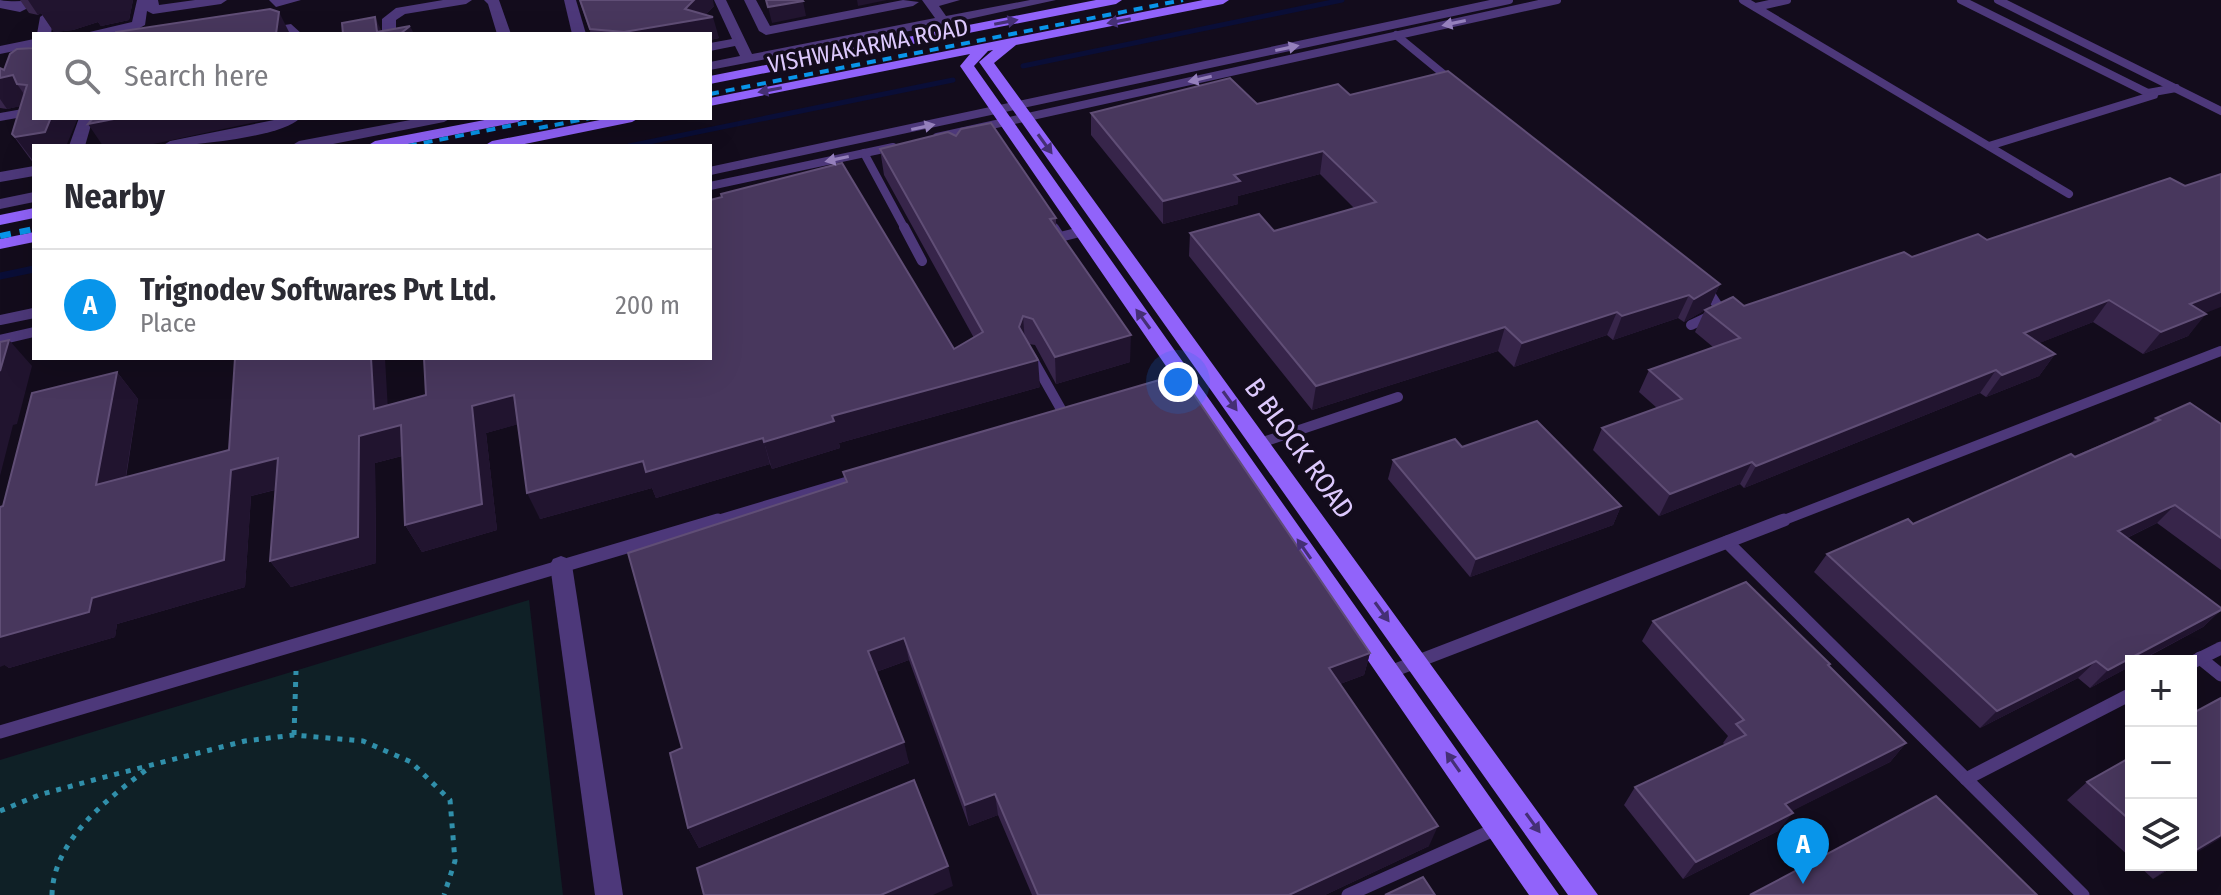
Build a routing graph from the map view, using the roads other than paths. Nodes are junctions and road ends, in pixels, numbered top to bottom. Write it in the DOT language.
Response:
graph roads {
  1 [pos="38,0"];
  2 [pos="143,0"];
  3 [pos="152,0"];
  4 [pos="221,0"];
  5 [pos="275,0"];
  6 [pos="295,0"];
  7 [pos="466,0"];
  8 [pos="490,0"];
  9 [pos="570,0"];
  10 [pos="720,0"];
  11 [pos="750,0"];
  12 [pos="954,0"];
  13 [pos="1050,0"];
  14 [pos="1113,0"];
  15 [pos="1223,0"];
  16 [pos="1509,0"];
  17 [pos="1557,0"];
  18 [pos="1743,0"];
  19 [pos="1787,0"];
  20 [pos="1961,0"];
  21 [pos="1998,0"];
  22 [pos="2015,0"];
  23 [pos="912,1"];
  24 [pos="929,2"];
  25 [pos="1089,3"];
  26 [pos="0,4"];
  27 [pos="1756,7"];
  28 [pos="56,12"];
  29 [pos="840,17"];
  30 [pos="942,21"];
  31 [pos="927,24"];
  32 [pos="766,31"];
  33 [pos="44,32"];
  34 [pos="99,32"];
  35 [pos="266,32"];
  36 [pos="294,32"];
  37 [pos="389,32"];
  38 [pos="503,32"];
  39 [pos="578,32"];
  40 [pos="953,33"];
  41 [pos="1396,35"];
  42 [pos="853,38"];
  43 [pos="740,41"];
  44 [pos="1012,42"];
  45 [pos="32,43"];
  46 [pos="712,47"];
  47 [pos="983,48"];
  48 [pos="0,50"];
  49 [pos="777,53"];
  50 [pos="748,59"];
  51 [pos="712,66"];
  52 [pos="712,80"];
  53 [pos="1458,86"];
  54 [pos="2176,88"];
  55 [pos="2154,94"];
  56 [pos="712,102"];
  57 [pos="2221,102"];
  58 [pos="32,111"];
  59 [pos="2221,111"];
  60 [pos="0,117"];
  61 [pos="85,120"];
  62 [pos="290,120"];
  63 [pos="423,120"];
  64 [pos="508,120"];
  65 [pos="622,120"];
  66 [pos="1012,122"];
  67 [pos="944,136"];
  68 [pos="931,139"];
  69 [pos="198,143"];
  70 [pos="78,144"];
  71 [pos="309,144"];
  72 [pos="385,144"];
  73 [pos="502,144"];
  74 [pos="904,144"];
  75 [pos="951,145"];
  76 [pos="1989,146"];
  77 [pos="864,153"];
  78 [pos="888,166"];
  79 [pos="873,170"];
  80 [pos="32,171"];
  81 [pos="712,171"];
  82 [pos="0,177"];
  83 [pos="712,186"];
  84 [pos="2069,194"];
  85 [pos="32,197"];
  86 [pos="0,204"];
  87 [pos="32,213"];
  88 [pos="1044,213"];
  89 [pos="0,220"];
  90 [pos="1080,232"];
  91 [pos="32,237"];
  92 [pos="0,244"];
  93 [pos="922,261"];
  94 [pos="1692,274"];
  95 [pos="32,313"];
  96 [pos="0,320"];
  97 [pos="1691,325"];
  98 [pos="32,332"];
  99 [pos="0,340"];
  100 [pos="1028,350"];
  101 [pos="2221,351"];
  102 [pos="1398,397"];
  103 [pos="1081,414"];
  104 [pos="1066,418"];
  105 [pos="1051,422"];
  106 [pos="1260,443"];
  107 [pos="867,476"];
  108 [pos="1727,542"];
  109 [pos="561,565"];
  110 [pos="2221,648"];
  111 [pos="2197,660"];
  112 [pos="1417,662"];
  113 [pos="2197,662"];
  114 [pos="1390,672"];
  115 [pos="2221,675"];
  116 [pos="2125,697"];
  117 [pos="0,732"];
  118 [pos="1966,779"];
  119 [pos="1499,828"];
  120 [pos="609,895"];
  121 [pos="1348,895"];
  122 [pos="1545,895"];
  123 [pos="1584,895"];
  124 [pos="2083,895"];
  1 -- 26 [label="street"];
  2 -- 34 [label="street"];
  3 -- 4 [label="street"];
  5 -- 6 [label="street"];
  7 -- 37 [label="street"];
  8 -- 38 [label="street"];
  9 -- 39 [label="street"];
  10 -- 43 [label="street"];
  11 -- 32 [label="street"];
  12 -- 24 [label="street"];
  13 -- 30 [label="street"];
  14 -- 25 [label="street, VISHWAKARMA ROAD"];
  15 -- 44 [label="street, VISHWAKARMA ROAD, one-way"];
  66 -- 16 [label="lane, one-way"];
  17 -- 41 [label="lane, one-way"];
  18 -- 27 [label="lane"];
  19 -- 27 [label="lane"];
  20 -- 55 [label="lane"];
  21 -- 54 [label="lane"];
  22 -- 57 [label="lane"];
  23 -- 29 [label="street"];
  23 -- 31 [label="street"];
  24 -- 30 [label="street"];
  40 -- 25 [label="street, VISHWAKARMA ROAD, one-way"];
  27 -- 76 [label="lane"];
  28 -- 33 [label="street"];
  29 -- 32 [label="street"];
  29 -- 42 [label="street"];
  30 -- 31 [label="street"];
  30 -- 40 [label="street"];
  31 -- 42 [label="street"];
  32 -- 49 [label="street"];
  35 -- 36 [label="street"];
  40 -- 52 [label="street, VISHWAKARMA ROAD"];
  41 -- 53 [label="lane"];
  41 -- 66 [label="lane, one-way"];
  42 -- 49 [label="street"];
  43 -- 46 [label="street"];
  43 -- 50 [label="street"];
  44 -- 47 [label="street, VISHWAKARMA ROAD"];
  44 -- 66 [label="street, B BLOCK ROAD"];
  45 -- 48 [label="street"];
  47 -- 56 [label="street, VISHWAKARMA ROAD, one-way"];
  47 -- 66 [label="street"];
  49 -- 50 [label="street"];
  50 -- 51 [label="street"];
  54 -- 55 [label="lane"];
  54 -- 59 [label="lane"];
  55 -- 76 [label="lane"];
  58 -- 60 [label="street"];
  61 -- 70 [label="street"];
  62 -- 69 [label="street"];
  63 -- 71 [label="street"];
  64 -- 72 [label="street"];
  65 -- 73 [label="street"];
  66 -- 67 [label="lane"];
  81 -- 66 [label="lane, one-way"];
  66 -- 90 [label="street, B BLOCK ROAD"];
  66 -- 106 [label="street, B BLOCK ROAD, one-way"];
  67 -- 68 [label="lane"];
  67 -- 75 [label="lane"];
  74 -- 77 [label="lane"];
  76 -- 84 [label="lane"];
  77 -- 79 [label="lane"];
  77 -- 83 [label="lane, one-way"];
  78 -- 79 [label="lane"];
  79 -- 93 [label="lane"];
  80 -- 82 [label="street"];
  85 -- 86 [label="street"];
  87 -- 89 [label="street"];
  88 -- 90 [label="lane"];
  114 -- 90 [label="street, B BLOCK ROAD, one-way"];
  91 -- 92 [label="street"];
  94 -- 97 [label="lane"];
  95 -- 96 [label="lane"];
  98 -- 99 [label="lane"];
  100 -- 104 [label="lane"];
  101 -- 108 [label="lane"];
  102 -- 106 [label="lane"];
  103 -- 104 [label="lane"];
  104 -- 105 [label="lane"];
  106 -- 112 [label="street, B BLOCK ROAD, one-way"];
  107 -- 109 [label="lane"];
  108 -- 112 [label="lane"];
  108 -- 118 [label="lane"];
  109 -- 117 [label="lane"];
  109 -- 120 [label="street"];
  110 -- 111 [label="lane"];
  112 -- 114 [label="lane"];
  112 -- 123 [label="street, B BLOCK ROAD, one-way"];
  113 -- 115 [label="lane"];
  119 -- 114 [label="street, B BLOCK ROAD, one-way"];
  116 -- 118 [label="lane"];
  118 -- 124 [label="lane"];
  119 -- 121 [label="lane"];
  119 -- 122 [label="street, B BLOCK ROAD"];
}
